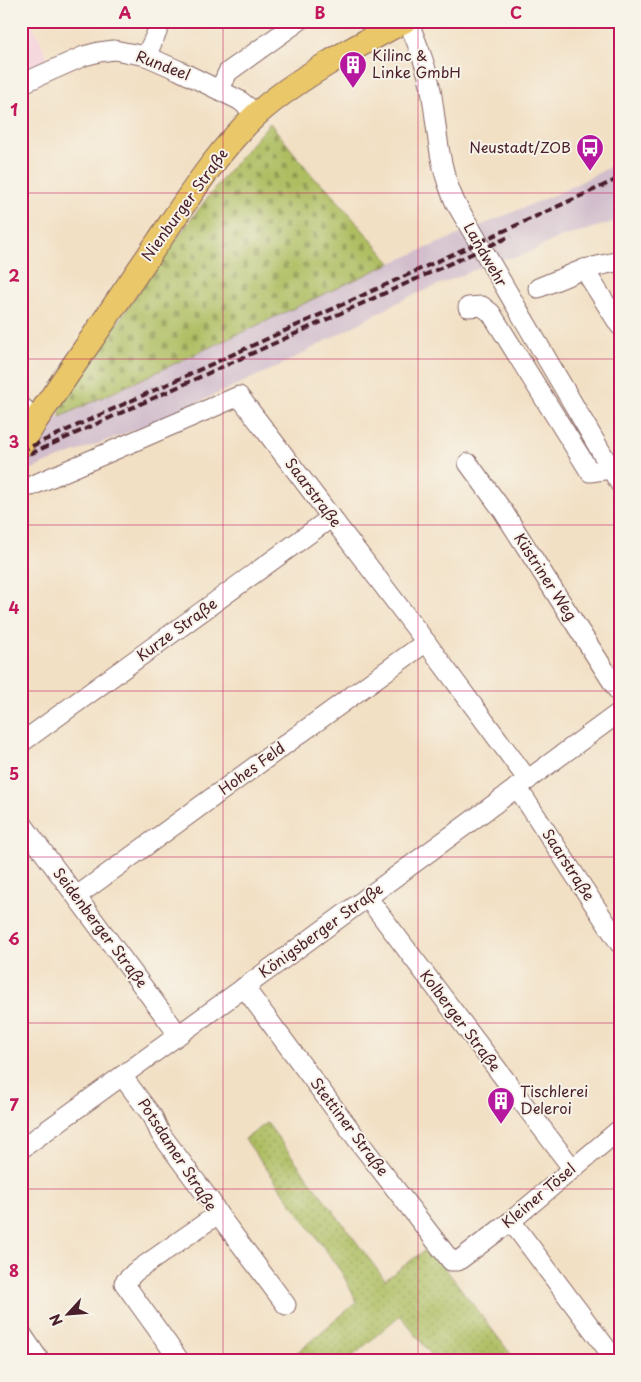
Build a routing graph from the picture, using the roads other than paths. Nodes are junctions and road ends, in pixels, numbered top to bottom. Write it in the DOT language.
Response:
graph roads {
  1 [pos="162,21"];
  2 [pos="299,21"];
  3 [pos="406,21"];
  4 [pos="146,56"];
  5 [pos="21,84"];
  6 [pos="220,89"];
  7 [pos="257,114"];
  8 [pos="620,261"];
  9 [pos="584,269"];
  10 [pos="538,288"];
  11 [pos="468,307"];
  12 [pos="620,326"];
  13 [pos="29,413"];
  14 [pos="21,445"];
  15 [pos="468,463"];
  16 [pos="615,477"];
  17 [pos="21,488"];
  18 [pos="332,518"];
  19 [pos="426,642"];
  20 [pos="620,694"];
  21 [pos="620,712"];
  22 [pos="21,743"];
  23 [pos="522,784"];
  24 [pos="21,822"];
  25 [pos="77,896"];
  26 [pos="367,897"];
  27 [pos="620,944"];
  28 [pos="244,987"];
  29 [pos="178,1034"];
  30 [pos="122,1076"];
  31 [pos="620,1129"];
  32 [pos="23,1143"];
  33 [pos="572,1168"];
  34 [pos="218,1214"];
  35 [pos="511,1220"];
  36 [pos="458,1261"];
  37 [pos="286,1305"];
  38 [pos="21,1333"];
  39 [pos="36,1355"];
  40 [pos="180,1361"];
  41 [pos="616,1361"];
  1 -- 4 [label="street"];
  2 -- 6 [label="street"];
  3 -- 7 [label="main road, Nienburger Straße"];
  3 -- 16 [label="street, Landwehr"];
  4 -- 5 [label="street, Rundeel"];
  4 -- 6 [label="street, Rundeel"];
  6 -- 7 [label="street, Rundeel"];
  7 -- 13 [label="main road, Nienburger Straße"];
  8 -- 9 [label="street"];
  9 -- 10 [label="street"];
  9 -- 12 [label="street"];
  11 -- 16 [label="street, Landwehr"];
  13 -- 14 [label="main road, Nienburger Straße"];
  15 -- 20 [label="street, Küstriner Weg"];
  17 -- 18 [label="street, Saarstraße"];
  18 -- 19 [label="street, Saarstraße"];
  18 -- 22 [label="street, Kurze Straße"];
  19 -- 23 [label="street, Saarstraße"];
  19 -- 25 [label="street, Hohes Feld"];
  21 -- 23 [label="street, Königsberger Straße"];
  23 -- 26 [label="street, Königsberger Straße"];
  23 -- 27 [label="street, Saarstraße"];
  24 -- 25 [label="street, Seidenberger Straße"];
  25 -- 29 [label="street, Seidenberger Straße"];
  26 -- 28 [label="street, Königsberger Straße"];
  26 -- 33 [label="street, Kolberger Straße"];
  28 -- 29 [label="street, Königsberger Straße"];
  28 -- 36 [label="street, Stettiner Straße"];
  29 -- 30 [label="street, Königsberger Straße"];
  30 -- 32 [label="street, Königsberger Straße"];
  30 -- 34 [label="street, Potsdamer Straße"];
  31 -- 33 [label="street, Kleiner Tösel"];
  33 -- 35 [label="street, Kleiner Tösel"];
  34 -- 37 [label="street"];
  34 -- 40 [label="street, Potsdamer Straße"];
  35 -- 36 [label="street, Kleiner Tösel"];
  35 -- 41 [label="street"];
  38 -- 39 [label="street"];
}
